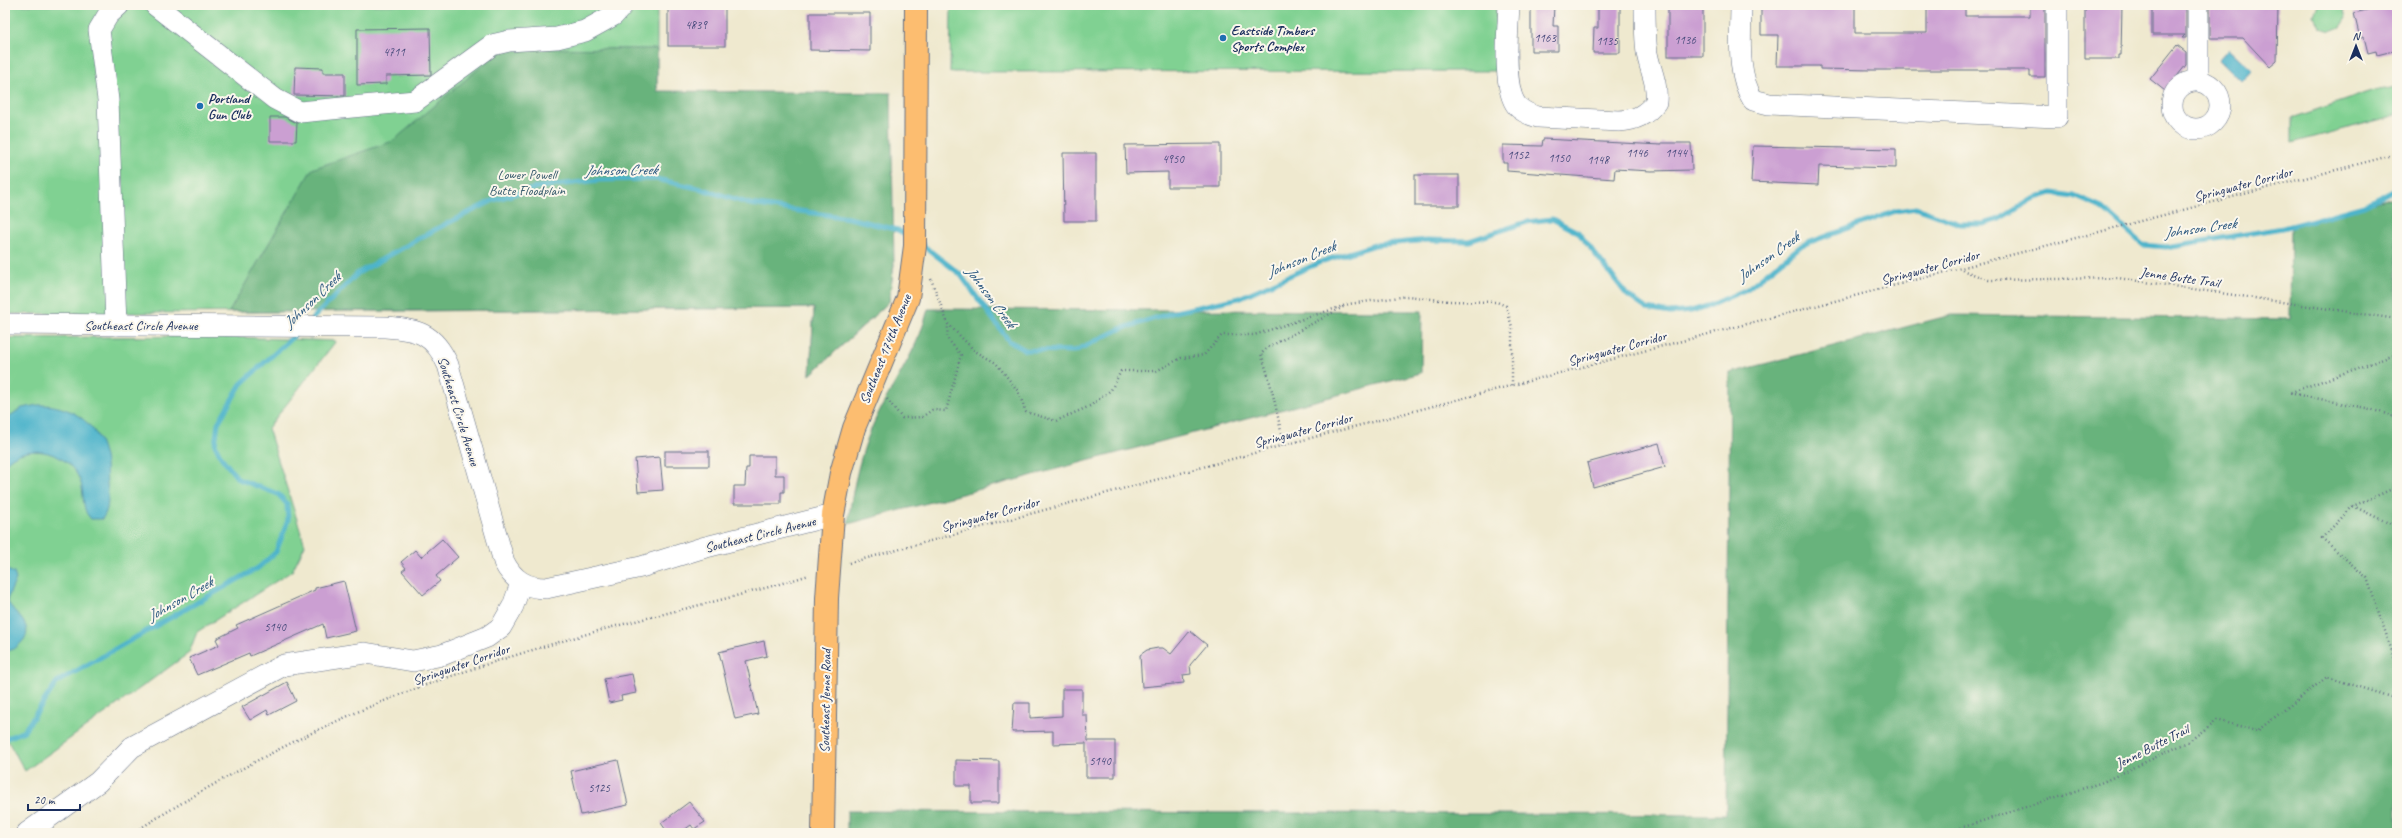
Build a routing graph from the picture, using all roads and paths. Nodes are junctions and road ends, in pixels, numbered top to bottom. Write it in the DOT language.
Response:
graph roads {
  1 [pos="119,5"];
  2 [pos="155,5"];
  3 [pos="623,5"];
  4 [pos="916,5"];
  5 [pos="1509,5"];
  6 [pos="1645,5"];
  7 [pos="1741,5"];
  8 [pos="2057,5"];
  9 [pos="2198,5"];
  10 [pos="2198,80"];
  11 [pos="2397,154"];
  12 [pos="1961,270"];
  13 [pos="913,271"];
  14 [pos="1349,304"];
  15 [pos="2397,319"];
  16 [pos="5,324"];
  17 [pos="948,324"];
  18 [pos="116,325"];
  19 [pos="2397,354"];
  20 [pos="873,382"];
  21 [pos="1512,386"];
  22 [pos="2397,417"];
  23 [pos="1284,445"];
  24 [pos="2397,488"];
  25 [pos="2353,506"];
  26 [pos="833,515"];
  27 [pos="2397,527"];
  28 [pos="828,569"];
  29 [pos="521,583"];
  30 [pos="2397,666"];
  31 [pos="2397,699"];
  32 [pos="27,833"];
  33 [pos="133,833"];
  34 [pos="823,833"];
  35 [pos="1945,833"];
  1 -- 18 [label="street"];
  2 -- 3 [label="street"];
  4 -- 13 [label="main road, Southeast 174th Avenue"];
  5 -- 6 [label="street"];
  7 -- 8 [label="street"];
  9 -- 10 [label="street"];
  11 -- 12 [label="path, Springwater Corridor"];
  12 -- 15 [label="path, Jenne Butte Trail"];
  12 -- 21 [label="path, Springwater Corridor"];
  13 -- 17 [label="path"];
  13 -- 20 [label="main road, Southeast 174th Avenue"];
  14 -- 17 [label="path"];
  14 -- 21 [label="path"];
  14 -- 23 [label="path"];
  16 -- 18 [label="street, Southeast Circle Avenue"];
  17 -- 20 [label="path"];
  18 -- 29 [label="street, Southeast Circle Avenue"];
  19 -- 22 [label="path"];
  20 -- 26 [label="main road, Southeast 174th Avenue"];
  21 -- 23 [label="path, Springwater Corridor"];
  23 -- 28 [label="path, Springwater Corridor"];
  24 -- 25 [label="path"];
  25 -- 27 [label="path"];
  25 -- 30 [label="path"];
  26 -- 28 [label="main road, Southeast 174th Avenue"];
  26 -- 29 [label="street, Southeast Circle Avenue"];
  28 -- 33 [label="path, Springwater Corridor"];
  28 -- 34 [label="main road, Southeast Jenne Road"];
  29 -- 32 [label="street"];
  31 -- 35 [label="path, Jenne Butte Trail"];
}
